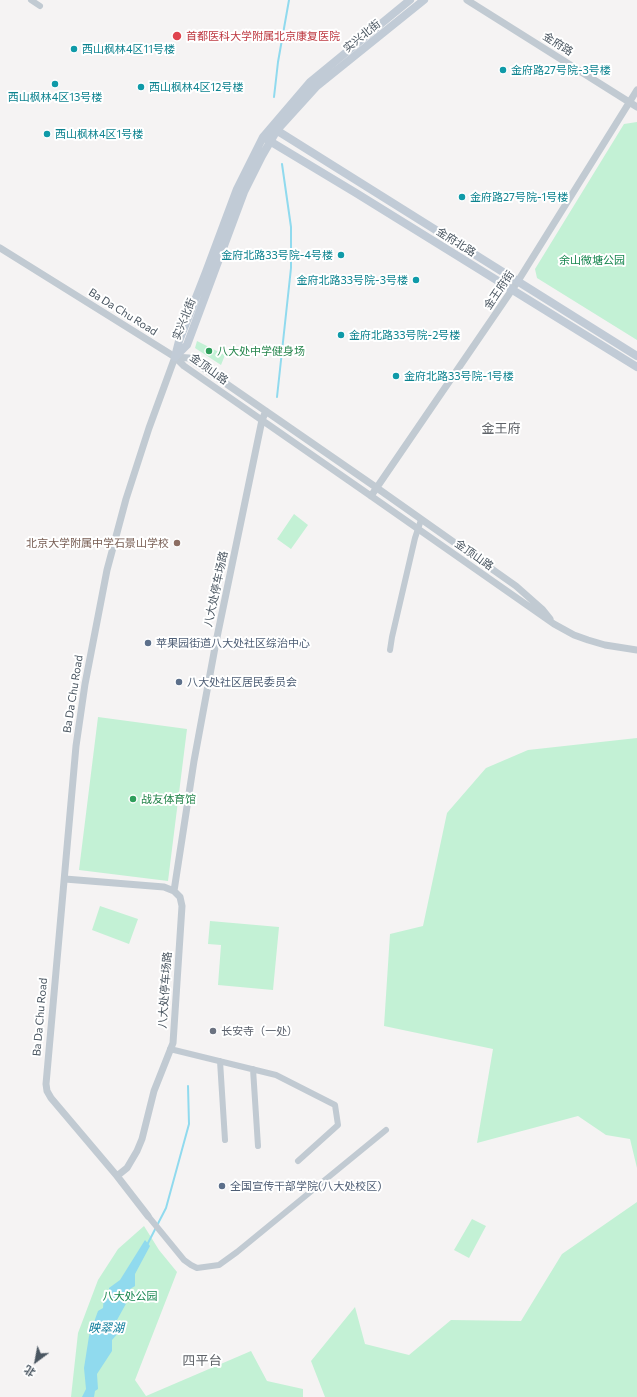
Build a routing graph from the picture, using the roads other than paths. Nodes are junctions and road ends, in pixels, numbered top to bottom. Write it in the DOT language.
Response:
graph roads {
  1 [pos="31,0"];
  2 [pos="410,0"];
  3 [pos="424,0"];
  4 [pos="467,0"];
  5 [pos="40,6"];
  6 [pos="637,90"];
  7 [pos="630,102"];
  8 [pos="637,107"];
  9 [pos="274,129"];
  10 [pos="266,139"];
  11 [pos="0,248"];
  12 [pos="518,282"];
  13 [pos="512,290"];
  14 [pos="637,356"];
  15 [pos="175,357"];
  16 [pos="637,367"];
  17 [pos="266,411"];
  18 [pos="262,420"];
  19 [pos="377,488"];
  20 [pos="371,496"];
  21 [pos="421,520"];
  22 [pos="418,528"];
  23 [pos="554,624"];
  24 [pos="390,650"];
  25 [pos="637,650"];
  26 [pos="65,879"];
  27 [pos="174,890"];
  28 [pos="170,1049"];
  29 [pos="220,1061"];
  30 [pos="253,1069"];
  31 [pos="386,1130"];
  32 [pos="225,1140"];
  33 [pos="258,1146"];
  34 [pos="298,1161"];
  35 [pos="117,1176"];
  36 [pos="148,1216"];
  1 -- 5 [label="street"];
  2 -- 9 [label="main road, 实兴北街"];
  3 -- 9 [label="main road, 实兴北街"];
  4 -- 7 [label="street, 金府路"];
  6 -- 7 [label="street, 金王府街"];
  7 -- 8 [label="street, 金府路"];
  7 -- 12 [label="street, 金王府街"];
  9 -- 10 [label="main road, 实兴北街"];
  9 -- 12 [label="main road, 金府北路"];
  10 -- 13 [label="main road, 金府北路"];
  10 -- 15 [label="main road, 实兴北街"];
  11 -- 15 [label="street, Ba Da Chu Road"];
  12 -- 13 [label="street, 金王府街"];
  12 -- 14 [label="main road, 金府北路"];
  13 -- 16 [label="main road, 金府北路"];
  13 -- 19 [label="street, 金王府街"];
  15 -- 17 [label="street, 金顶山路"];
  15 -- 18 [label="street, 金顶山路"];
  15 -- 26 [label="street, Ba Da Chu Road"];
  17 -- 18 [label="street, 八大处停车场路"];
  17 -- 19 [label="street, 金顶山路"];
  18 -- 20 [label="street, 金顶山路"];
  18 -- 27 [label="street, 八大处停车场路"];
  19 -- 20 [label="street, 金王府街"];
  19 -- 21 [label="street, 金顶山路"];
  20 -- 22 [label="street, 金顶山路"];
  21 -- 22 [label="street"];
  21 -- 23 [label="street, 金顶山路"];
  22 -- 23 [label="street, 金顶山路"];
  22 -- 24 [label="street"];
  23 -- 25 [label="street, 金顶山路"];
  26 -- 27 [label="street"];
  26 -- 35 [label="street, Ba Da Chu Road"];
  27 -- 28 [label="street, 八大处停车场路"];
  28 -- 29 [label="street"];
  28 -- 35 [label="street, 八大处停车场路"];
  29 -- 30 [label="street"];
  29 -- 32 [label="street"];
  30 -- 33 [label="street"];
  30 -- 34 [label="street"];
  31 -- 36 [label="street"];
  35 -- 36 [label="street, Ba Da Chu Road"];
}
